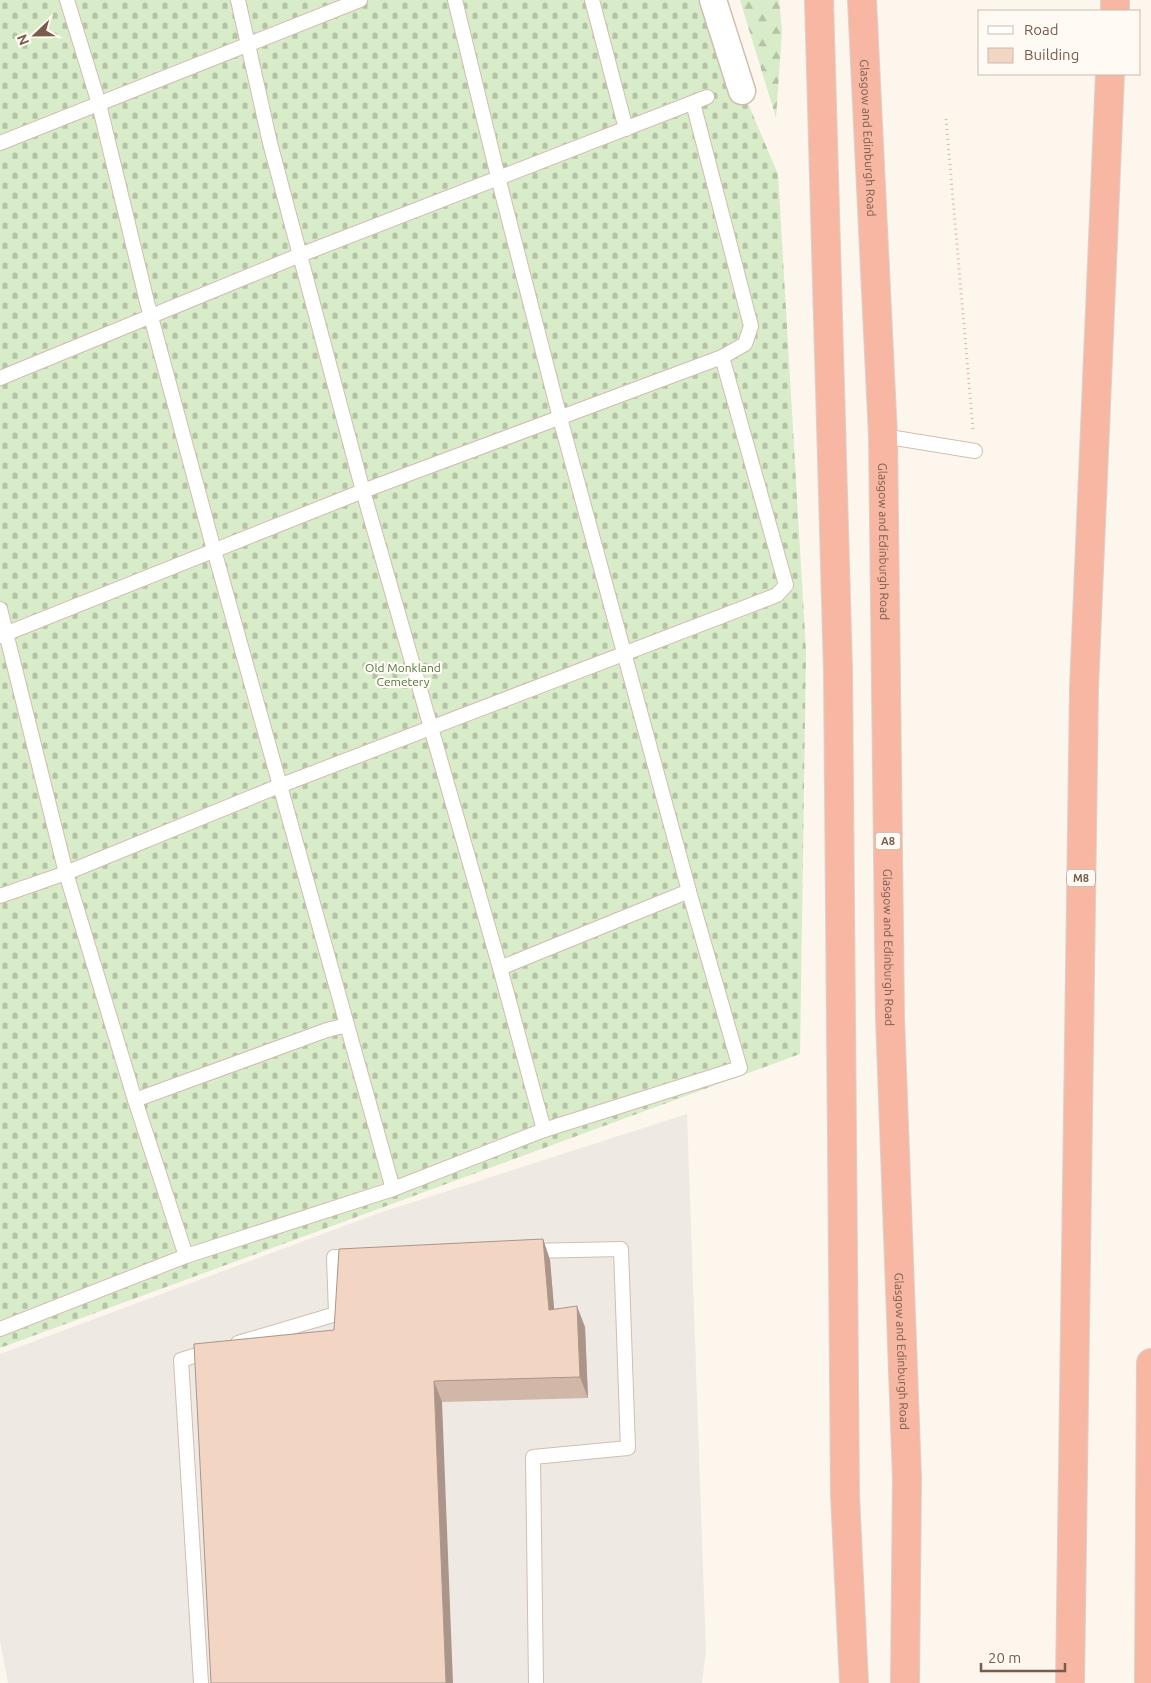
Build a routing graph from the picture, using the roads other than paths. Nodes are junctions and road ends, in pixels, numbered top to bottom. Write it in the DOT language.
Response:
graph roads {
  1 [pos="67,0"];
  2 [pos="238,0"];
  3 [pos="360,0"];
  4 [pos="455,0"];
  5 [pos="592,0"];
  6 [pos="713,0"];
  7 [pos="818,0"];
  8 [pos="862,0"];
  9 [pos="249,45"];
  10 [pos="1110,75"];
  11 [pos="742,91"];
  12 [pos="706,97"];
  13 [pos="693,103"];
  14 [pos="99,104"];
  15 [pos="626,129"];
  16 [pos="0,143"];
  17 [pos="498,178"];
  18 [pos="300,255"];
  19 [pos="151,317"];
  20 [pos="722,357"];
  21 [pos="0,378"];
  22 [pos="560,418"];
  23 [pos="883,436"];
  24 [pos="975,451"];
  25 [pos="363,491"];
  26 [pos="214,550"];
  27 [pos="0,609"];
  28 [pos="3,634"];
  29 [pos="624,652"];
  30 [pos="431,728"];
  31 [pos="279,786"];
  32 [pos="66,874"];
  33 [pos="688,888"];
  34 [pos="0,896"];
  35 [pos="500,968"];
  36 [pos="347,1025"];
  37 [pos="135,1100"];
  38 [pos="544,1130"];
  39 [pos="393,1189"];
  40 [pos="512,1252"];
  41 [pos="186,1256"];
  42 [pos="373,1256"];
  43 [pos="0,1329"];
  44 [pos="1151,1363"];
  45 [pos="201,1683"];
  46 [pos="536,1683"];
  47 [pos="854,1683"];
  48 [pos="905,1683"];
  49 [pos="1070,1683"];
  50 [pos="1150,1683"];
  1 -- 14 [label="lane"];
  2 -- 9 [label="lane"];
  3 -- 9 [label="lane"];
  4 -- 17 [label="lane"];
  5 -- 15 [label="lane"];
  6 -- 11 [label="street"];
  7 -- 47 [label="highway"];
  8 -- 23 [label="highway, Glasgow and Edinburgh Road / A8"];
  9 -- 14 [label="lane"];
  9 -- 18 [label="lane"];
  10 -- 49 [label="highway, M8"];
  12 -- 13 [label="lane"];
  13 -- 15 [label="lane"];
  13 -- 20 [label="lane"];
  14 -- 16 [label="lane"];
  14 -- 19 [label="lane"];
  15 -- 17 [label="lane"];
  17 -- 18 [label="lane"];
  17 -- 22 [label="lane"];
  18 -- 19 [label="lane"];
  18 -- 25 [label="lane"];
  19 -- 21 [label="lane"];
  19 -- 26 [label="lane"];
  20 -- 22 [label="lane"];
  20 -- 29 [label="lane"];
  22 -- 25 [label="lane"];
  22 -- 29 [label="lane"];
  23 -- 24 [label="lane"];
  23 -- 48 [label="highway, Glasgow and Edinburgh Road / A8"];
  25 -- 26 [label="lane"];
  25 -- 30 [label="lane"];
  26 -- 28 [label="lane"];
  26 -- 31 [label="lane"];
  27 -- 28 [label="lane"];
  28 -- 32 [label="lane"];
  29 -- 30 [label="lane"];
  29 -- 33 [label="lane"];
  30 -- 31 [label="lane"];
  30 -- 35 [label="lane"];
  31 -- 32 [label="lane"];
  31 -- 36 [label="lane"];
  32 -- 34 [label="lane"];
  32 -- 37 [label="lane"];
  33 -- 35 [label="lane"];
  33 -- 38 [label="lane"];
  35 -- 38 [label="lane"];
  36 -- 37 [label="lane"];
  36 -- 39 [label="lane"];
  37 -- 41 [label="lane"];
  38 -- 39 [label="lane"];
  39 -- 41 [label="lane"];
  40 -- 46 [label="lane"];
  41 -- 43 [label="lane"];
  42 -- 45 [label="lane"];
  44 -- 50 [label="highway"];
}
